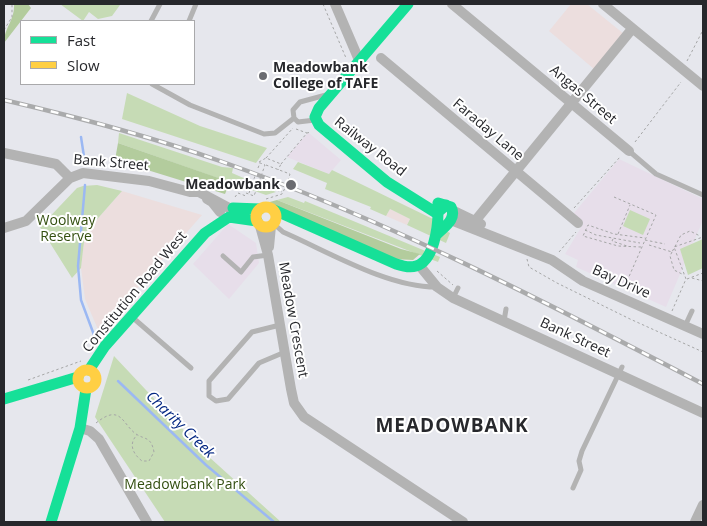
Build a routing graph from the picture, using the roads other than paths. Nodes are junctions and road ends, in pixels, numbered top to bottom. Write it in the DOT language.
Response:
graph roads {
  1 [pos="160,4"];
  2 [pos="196,4"];
  3 [pos="336,4"];
  4 [pos="408,4"];
  5 [pos="452,4"];
  6 [pos="603,4"];
  7 [pos="151,20"];
  8 [pos="190,20"];
  9 [pos="632,29"];
  10 [pos="381,58"];
  11 [pos="359,60"];
  12 [pos="155,85"];
  13 [pos="703,86"];
  14 [pos="331,93"];
  15 [pos="571,103"];
  16 [pos="294,118"];
  17 [pos="315,120"];
  18 [pos="629,151"];
  19 [pos="4,153"];
  20 [pos="516,171"];
  21 [pos="70,178"];
  22 [pos="703,195"];
  23 [pos="228,207"];
  24 [pos="265,215"];
  25 [pos="444,220"];
  26 [pos="473,224"];
  27 [pos="579,225"];
  28 [pos="4,228"];
  29 [pos="268,255"];
  30 [pos="223,256"];
  31 [pos="425,263"];
  32 [pos="437,287"];
  33 [pos="458,288"];
  34 [pos="453,298"];
  35 [pos="506,309"];
  36 [pos="692,311"];
  37 [pos="131,316"];
  38 [pos="504,322"];
  39 [pos="280,324"];
  40 [pos="685,326"];
  41 [pos="703,334"];
  42 [pos="285,352"];
  43 [pos="87,365"];
  44 [pos="191,368"];
  45 [pos="620,371"];
  46 [pos="78,377"];
  47 [pos="86,389"];
  48 [pos="291,390"];
  49 [pos="4,399"];
  50 [pos="703,413"];
  51 [pos="85,430"];
  52 [pos="574,488"];
  53 [pos="703,505"];
  54 [pos="51,522"];
  55 [pos="147,522"];
  56 [pos="463,522"];
  57 [pos="470,522"];
  58 [pos="695,522"];
  1 -- 7 [label="lane"];
  2 -- 8 [label="lane"];
  3 -- 11 [label="street"];
  4 -- 11 [label="main road"];
  5 -- 15 [label="street, Angas Street"];
  6 -- 9 [label="street"];
  9 -- 13 [label="street"];
  9 -- 15 [label="street"];
  10 -- 20 [label="street, Faraday Lane"];
  11 -- 14 [label="main road"];
  12 -- 16 [label="lane"];
  14 -- 16 [label="lane"];
  14 -- 17 [label="main road"];
  15 -- 18 [label="street, Angas Street"];
  15 -- 20 [label="street"];
  16 -- 17 [label="lane"];
  17 -- 25 [label="main road, Railway Road"];
  18 -- 22 [label="lane, Angas Street"];
  19 -- 21 [label="street, Bank Street"];
  20 -- 26 [label="street"];
  20 -- 27 [label="street, Faraday Lane"];
  21 -- 23 [label="street, Bank Street"];
  21 -- 28 [label="street"];
  23 -- 24 [label="main road"];
  23 -- 24 [label="lane"];
  23 -- 37 [label="main road, Constitution Road West"];
  24 -- 29 [label="street, Meadow Crescent"];
  24 -- 31 [label="main road"];
  24 -- 32 [label="lane"];
  25 -- 26 [label="street, Bay Drive"];
  25 -- 31 [label="main road"];
  26 -- 40 [label="street, Bay Drive"];
  29 -- 30 [label="lane"];
  29 -- 39 [label="street, Meadow Crescent"];
  31 -- 32 [label="street, Bank Street"];
  32 -- 34 [label="street, Bank Street"];
  33 -- 34 [label="lane"];
  34 -- 38 [label="street, Bank Street"];
  35 -- 38 [label="lane"];
  36 -- 40 [label="lane"];
  37 -- 43 [label="main road, Constitution Road West"];
  37 -- 44 [label="lane"];
  38 -- 45 [label="street, Bank Street"];
  39 -- 42 [label="street, Meadow Crescent"];
  39 -- 42 [label="lane"];
  40 -- 41 [label="street, Bay Drive"];
  42 -- 48 [label="street, Meadow Crescent"];
  43 -- 46 [label="main road"];
  43 -- 47 [label="main road"];
  45 -- 50 [label="street, Bank Street"];
  45 -- 52 [label="lane"];
  46 -- 47 [label="main road"];
  46 -- 49 [label="main road"];
  47 -- 51 [label="main road"];
  48 -- 56 [label="street, Meadow Crescent"];
  48 -- 57 [label="street, Meadow Crescent"];
  51 -- 54 [label="main road"];
  51 -- 55 [label="street"];
  53 -- 58 [label="street"];
}
